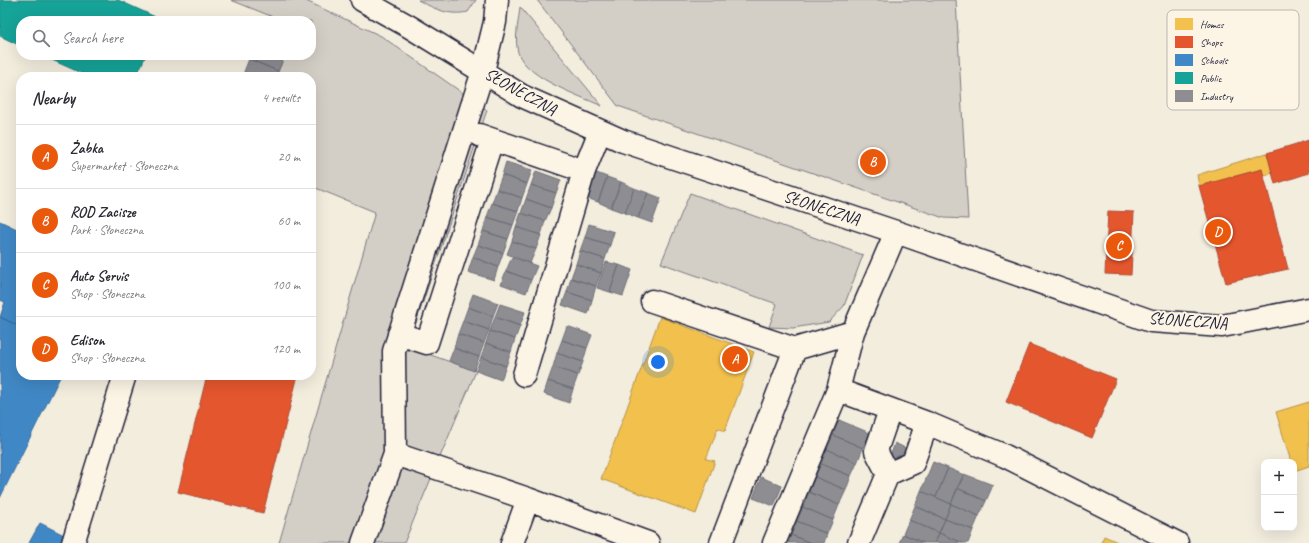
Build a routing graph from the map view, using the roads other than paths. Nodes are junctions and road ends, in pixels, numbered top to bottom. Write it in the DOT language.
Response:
graph roads {
  1 [pos="362,0"];
  2 [pos="497,0"];
  3 [pos="483,71"];
  4 [pos="464,130"];
  5 [pos="600,131"];
  6 [pos="492,140"];
  7 [pos="584,171"];
  8 [pos="896,232"];
  9 [pos="652,301"];
  10 [pos="1309,309"];
  11 [pos="853,332"];
  12 [pos="399,334"];
  13 [pos="795,349"];
  14 [pos="524,375"];
  15 [pos="123,380"];
  16 [pos="838,390"];
  17 [pos="890,410"];
  18 [pos="927,423"];
  19 [pos="396,454"];
  20 [pos="888,474"];
  21 [pos="528,499"];
  22 [pos="74,543"];
  23 [pos="363,543"];
  24 [pos="512,543"];
  25 [pos="648,543"];
  26 [pos="721,543"];
  27 [pos="774,543"];
  28 [pos="859,543"];
  29 [pos="1177,543"];
  1 -- 3 [label="street, SŁONECZNA"];
  2 -- 3 [label="street"];
  3 -- 4 [label="street"];
  3 -- 5 [label="street, SŁONECZNA"];
  4 -- 6 [label="street"];
  4 -- 12 [label="street"];
  5 -- 7 [label="street"];
  5 -- 8 [label="street, SŁONECZNA"];
  6 -- 7 [label="street"];
  6 -- 12 [label="street"];
  7 -- 14 [label="street"];
  8 -- 10 [label="street, SŁONECZNA"];
  8 -- 11 [label="street"];
  9 -- 13 [label="street"];
  11 -- 13 [label="street"];
  11 -- 16 [label="street"];
  12 -- 19 [label="street"];
  13 -- 26 [label="street"];
  15 -- 22 [label="street"];
  16 -- 17 [label="street"];
  16 -- 27 [label="street"];
  17 -- 18 [label="street"];
  17 -- 20 [label="street"];
  18 -- 20 [label="street"];
  18 -- 29 [label="street"];
  19 -- 21 [label="street"];
  19 -- 23 [label="street"];
  20 -- 28 [label="street"];
  21 -- 24 [label="street"];
  21 -- 25 [label="street"];
}
